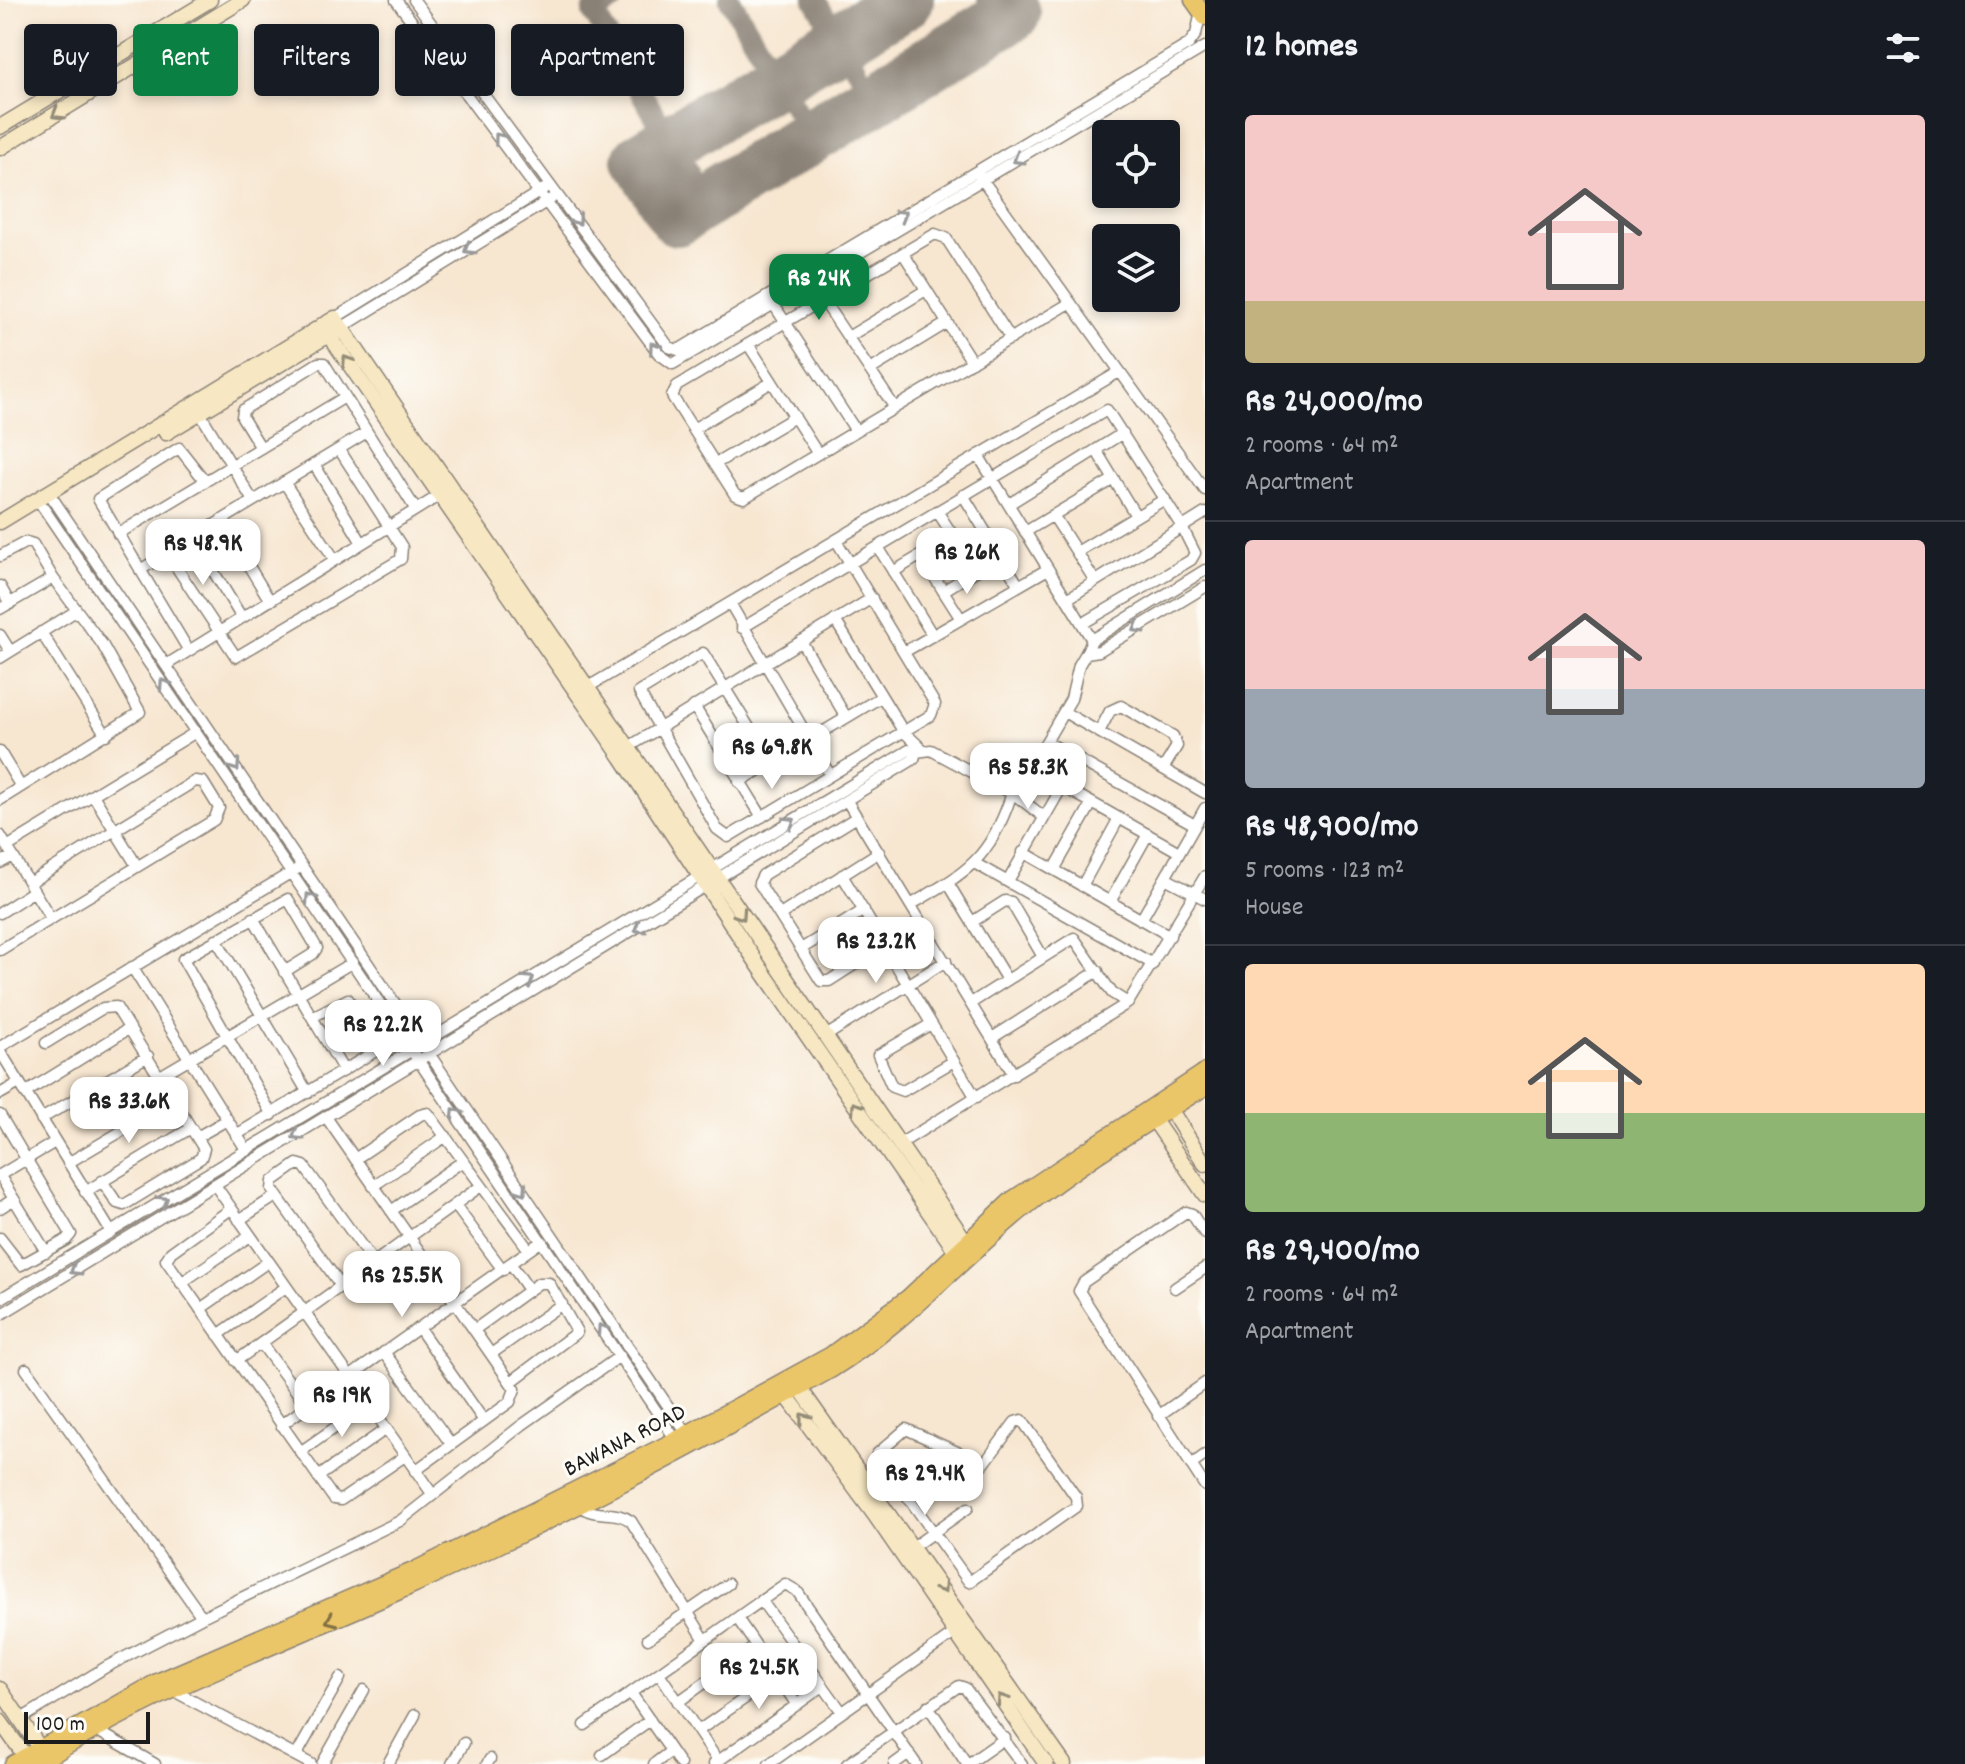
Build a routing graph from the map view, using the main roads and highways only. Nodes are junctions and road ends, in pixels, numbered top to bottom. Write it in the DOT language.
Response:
graph roads {
  1 [pos="1204,1078"];
  2 [pos="966,1254"];
  3 [pos="29,1758"];
  1 -- 2 [label="main road, BAWANA ROAD"];
  1 -- 2 [label="main road, BAWANA ROAD"];
  2 -- 3 [label="main road, BAWANA ROAD"];
  2 -- 3 [label="main road, BAWANA ROAD, one-way"];
}
